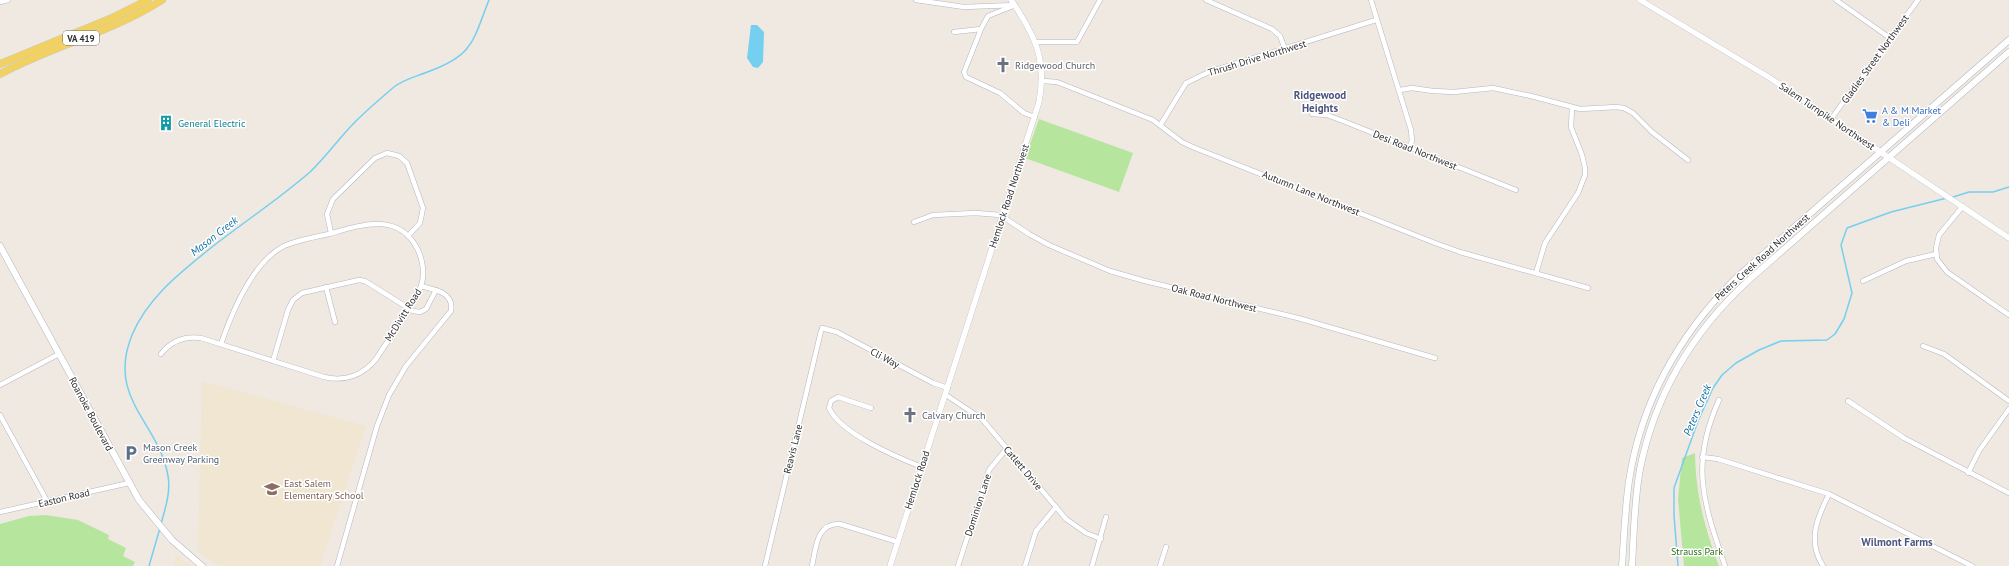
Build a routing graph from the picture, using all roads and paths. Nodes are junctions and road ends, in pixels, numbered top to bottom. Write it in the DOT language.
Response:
graph roads {
  1 [pos="8,0"];
  2 [pos="148,0"];
  3 [pos="162,0"];
  4 [pos="916,0"];
  5 [pos="1100,0"];
  6 [pos="1206,0"];
  7 [pos="1371,0"];
  8 [pos="1640,0"];
  9 [pos="1836,0"];
  10 [pos="1918,0"];
  11 [pos="0,2"];
  12 [pos="1013,2"];
  13 [pos="1376,20"];
  14 [pos="981,30"];
  15 [pos="954,32"];
  16 [pos="1890,38"];
  17 [pos="2009,40"];
  18 [pos="1035,42"];
  19 [pos="1285,49"];
  20 [pos="2009,52"];
  21 [pos="0,64"];
  22 [pos="0,74"];
  23 [pos="1043,81"];
  24 [pos="1400,90"];
  25 [pos="1572,108"];
  26 [pos="1312,114"];
  27 [pos="1034,117"];
  28 [pos="1831,119"];
  29 [pos="1161,124"];
  30 [pos="1409,148"];
  31 [pos="1880,152"];
  32 [pos="1888,158"];
  33 [pos="1688,160"];
  34 [pos="1516,190"];
  35 [pos="1961,205"];
  36 [pos="1002,216"];
  37 [pos="914,222"];
  38 [pos="331,233"];
  39 [pos="408,236"];
  40 [pos="2009,238"];
  41 [pos="0,246"];
  42 [pos="1936,254"];
  43 [pos="1536,273"];
  44 [pos="1863,281"];
  45 [pos="421,286"];
  46 [pos="326,287"];
  47 [pos="1588,288"];
  48 [pos="436,290"];
  49 [pos="409,308"];
  50 [pos="2009,315"];
  51 [pos="335,322"];
  52 [pos="822,330"];
  53 [pos="221,344"];
  54 [pos="1923,346"];
  55 [pos="58,354"];
  56 [pos="161,354"];
  57 [pos="1435,358"];
  58 [pos="273,360"];
  59 [pos="0,385"];
  60 [pos="948,388"];
  61 [pos="946,395"];
  62 [pos="1720,400"];
  63 [pos="1848,401"];
  64 [pos="2009,401"];
  65 [pos="871,408"];
  66 [pos="2009,409"];
  67 [pos="0,415"];
  68 [pos="1007,448"];
  69 [pos="1702,458"];
  70 [pos="922,467"];
  71 [pos="1968,473"];
  72 [pos="129,483"];
  73 [pos="2009,493"];
  74 [pos="1829,494"];
  75 [pos="48,501"];
  76 [pos="1056,507"];
  77 [pos="0,512"];
  78 [pos="1106,517"];
  79 [pos="1101,539"];
  80 [pos="898,542"];
  81 [pos="1166,547"];
  82 [pos="202,566"];
  83 [pos="337,566"];
  84 [pos="765,566"];
  85 [pos="812,566"];
  86 [pos="890,566"];
  87 [pos="958,566"];
  88 [pos="1024,566"];
  89 [pos="1092,566"];
  90 [pos="1160,566"];
  91 [pos="1622,566"];
  92 [pos="1632,566"];
  93 [pos="1725,566"];
  94 [pos="1823,566"];
  95 [pos="1972,566"];
  1 -- 11 [label="street"];
  2 -- 21 [label="main road, VA 419"];
  3 -- 22 [label="main road, VA 419"];
  4 -- 12 [label="street"];
  5 -- 18 [label="street"];
  6 -- 19 [label="street"];
  7 -- 13 [label="street"];
  8 -- 28 [label="street, Salem Turnpike Northwest"];
  9 -- 16 [label="street"];
  10 -- 16 [label="street, Gladies Street Northwest"];
  12 -- 14 [label="street"];
  12 -- 18 [label="street, Hemlock Road Northwest"];
  13 -- 19 [label="street, Thrush Drive Northwest"];
  13 -- 24 [label="street"];
  14 -- 15 [label="street"];
  14 -- 27 [label="street"];
  16 -- 28 [label="street, Gladies Street Northwest"];
  17 -- 31 [label="main road, Peters Creek Road Northwest"];
  18 -- 23 [label="street, Hemlock Road Northwest"];
  19 -- 29 [label="street, Thrush Drive Northwest"];
  20 -- 32 [label="main road, Peters Creek Road Northwest"];
  23 -- 27 [label="street, Hemlock Road Northwest"];
  23 -- 29 [label="street, Autumn Lane Northwest"];
  24 -- 25 [label="street"];
  24 -- 30 [label="street"];
  25 -- 33 [label="street"];
  25 -- 43 [label="street"];
  26 -- 30 [label="street, Desi Road Northwest"];
  27 -- 36 [label="street, Hemlock Road Northwest"];
  28 -- 31 [label="street, Salem Turnpike Northwest"];
  29 -- 43 [label="street, Autumn Lane Northwest"];
  30 -- 34 [label="street, Desi Road Northwest"];
  31 -- 32 [label="street, Salem Turnpike Northwest"];
  31 -- 91 [label="main road, Peters Creek Road Northwest"];
  32 -- 35 [label="street, Salem Turnpike Northwest"];
  32 -- 92 [label="main road, Peters Creek Road Northwest"];
  35 -- 40 [label="street, Salem Turnpike Northwest"];
  35 -- 42 [label="street"];
  36 -- 37 [label="street"];
  36 -- 57 [label="street, Oak Road Northwest"];
  36 -- 60 [label="street, Hemlock Road Northwest"];
  38 -- 39 [label="street, McDivitt Road"];
  38 -- 39 [label="street"];
  38 -- 53 [label="street, McDivitt Road"];
  39 -- 45 [label="street, McDivitt Road"];
  41 -- 55 [label="main road, Roanoke Boulevard"];
  42 -- 44 [label="street"];
  42 -- 50 [label="street"];
  43 -- 47 [label="street, Autumn Lane Northwest"];
  45 -- 48 [label="street"];
  45 -- 49 [label="street, McDivitt Road"];
  46 -- 49 [label="street"];
  46 -- 51 [label="street"];
  46 -- 58 [label="street"];
  48 -- 49 [label="street"];
  48 -- 83 [label="street, McDivitt Road"];
  49 -- 58 [label="street, McDivitt Road"];
  52 -- 60 [label="street, Cli Way"];
  52 -- 84 [label="street, Reavis Lane"];
  53 -- 56 [label="street"];
  53 -- 58 [label="street, McDivitt Road"];
  54 -- 64 [label="street"];
  55 -- 59 [label="street"];
  55 -- 72 [label="main road, Roanoke Boulevard"];
  60 -- 61 [label="street, Hemlock Road Northwest"];
  61 -- 68 [label="street, Catlett Drive"];
  61 -- 70 [label="street, Hemlock Road"];
  62 -- 69 [label="street"];
  63 -- 71 [label="street"];
  65 -- 70 [label="street"];
  66 -- 71 [label="street"];
  67 -- 75 [label="street"];
  68 -- 76 [label="street, Catlett Drive"];
  68 -- 87 [label="street, Dominion Lane"];
  69 -- 74 [label="street"];
  69 -- 93 [label="street"];
  70 -- 80 [label="street, Hemlock Road"];
  71 -- 73 [label="street"];
  72 -- 75 [label="street, Easton Road"];
  72 -- 82 [label="main road, Roanoke Boulevard"];
  74 -- 94 [label="street"];
  74 -- 95 [label="street"];
  75 -- 77 [label="street, Easton Road"];
  76 -- 79 [label="street, Catlett Drive"];
  76 -- 88 [label="street"];
  78 -- 79 [label="street"];
  79 -- 89 [label="street"];
  80 -- 85 [label="street"];
  80 -- 86 [label="street, Hemlock Road"];
  81 -- 90 [label="street"];
}
